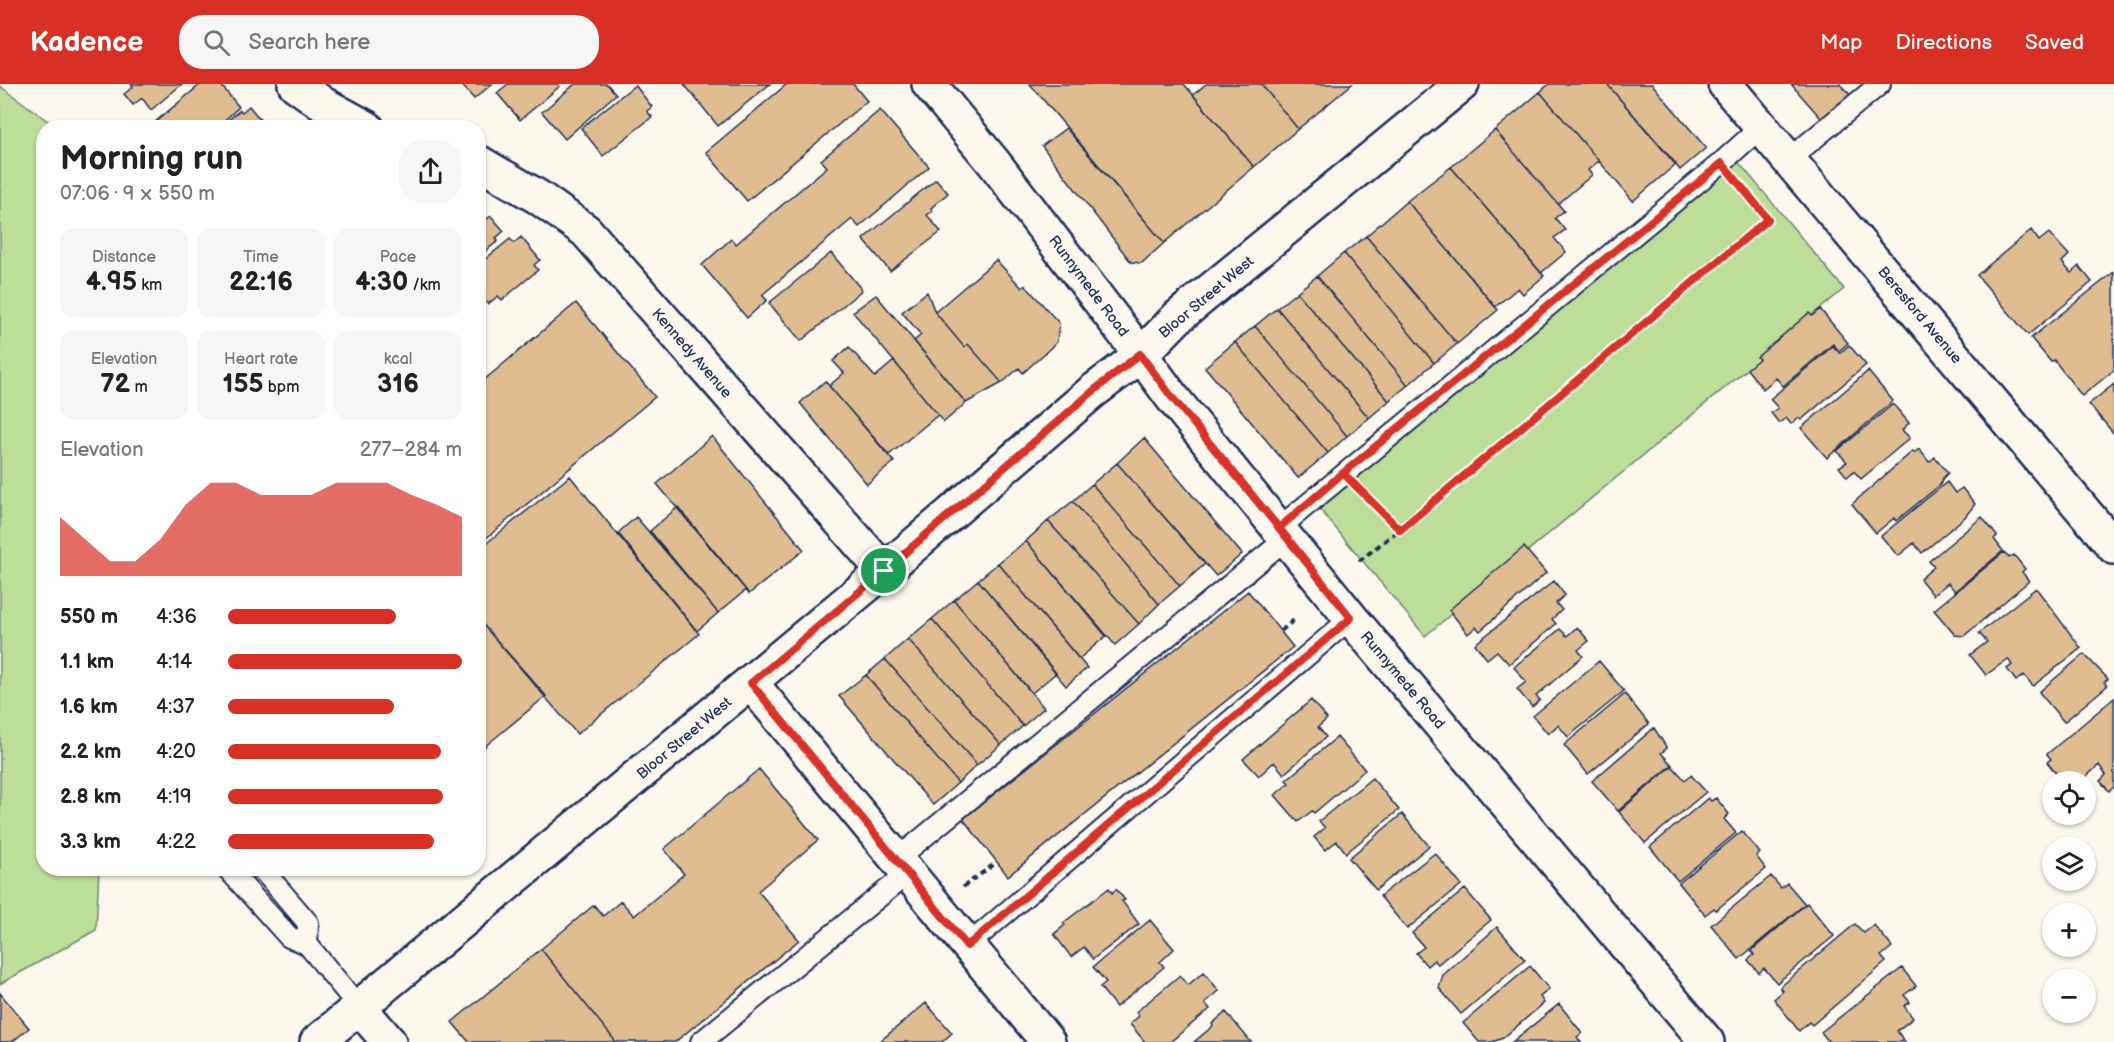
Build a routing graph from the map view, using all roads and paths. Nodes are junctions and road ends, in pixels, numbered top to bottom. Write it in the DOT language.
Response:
graph roads {
  1 [pos="295,84"];
  2 [pos="929,84"];
  3 [pos="1462,84"];
  4 [pos="1725,84"];
  5 [pos="1880,84"];
  6 [pos="353,120"];
  7 [pos="1761,127"];
  8 [pos="1788,160"];
  9 [pos="1722,163"];
  10 [pos="486,167"];
  11 [pos="1140,354"];
  12 [pos="1343,473"];
  13 [pos="1400,530"];
  14 [pos="1283,533"];
  15 [pos="2114,547"];
  16 [pos="1359,561"];
  17 [pos="884,571"];
  18 [pos="1296,618"];
  19 [pos="1351,618"];
  20 [pos="1281,631"];
  21 [pos="751,683"];
  22 [pos="902,866"];
  23 [pos="234,876"];
  24 [pos="268,876"];
  25 [pos="307,944"];
  26 [pos="967,946"];
  27 [pos="358,1006"];
  28 [pos="317,1042"];
  29 [pos="389,1042"];
  30 [pos="701,1042"];
  31 [pos="1048,1042"];
  32 [pos="1707,1042"];
  1 -- 6 [label="street"];
  2 -- 11 [label="street, Runnymede Road"];
  3 -- 11 [label="street, Bloor Street West"];
  4 -- 7 [label="street, Beresford Avenue"];
  5 -- 8 [label="lane"];
  7 -- 8 [label="street, Beresford Avenue"];
  7 -- 9 [label="lane"];
  8 -- 15 [label="street, Beresford Avenue"];
  9 -- 12 [label="lane"];
  9 -- 13 [label="path"];
  10 -- 17 [label="street, Kennedy Avenue"];
  11 -- 14 [label="street, Runnymede Road"];
  11 -- 17 [label="street, Bloor Street West"];
  12 -- 13 [label="path"];
  12 -- 14 [label="lane"];
  13 -- 16 [label="path"];
  14 -- 19 [label="street, Runnymede Road"];
  14 -- 22 [label="lane"];
  17 -- 21 [label="street, Bloor Street West"];
  18 -- 20 [label="path"];
  19 -- 26 [label="lane"];
  19 -- 32 [label="street, Runnymede Road"];
  21 -- 22 [label="street"];
  21 -- 27 [label="street, Bloor Street West"];
  22 -- 26 [label="street"];
  22 -- 30 [label="lane"];
  23 -- 25 [label="lane"];
  24 -- 25 [label="lane"];
  25 -- 27 [label="lane"];
  26 -- 31 [label="street"];
  27 -- 28 [label="street, Bloor Street West"];
  27 -- 29 [label="street"];
}
